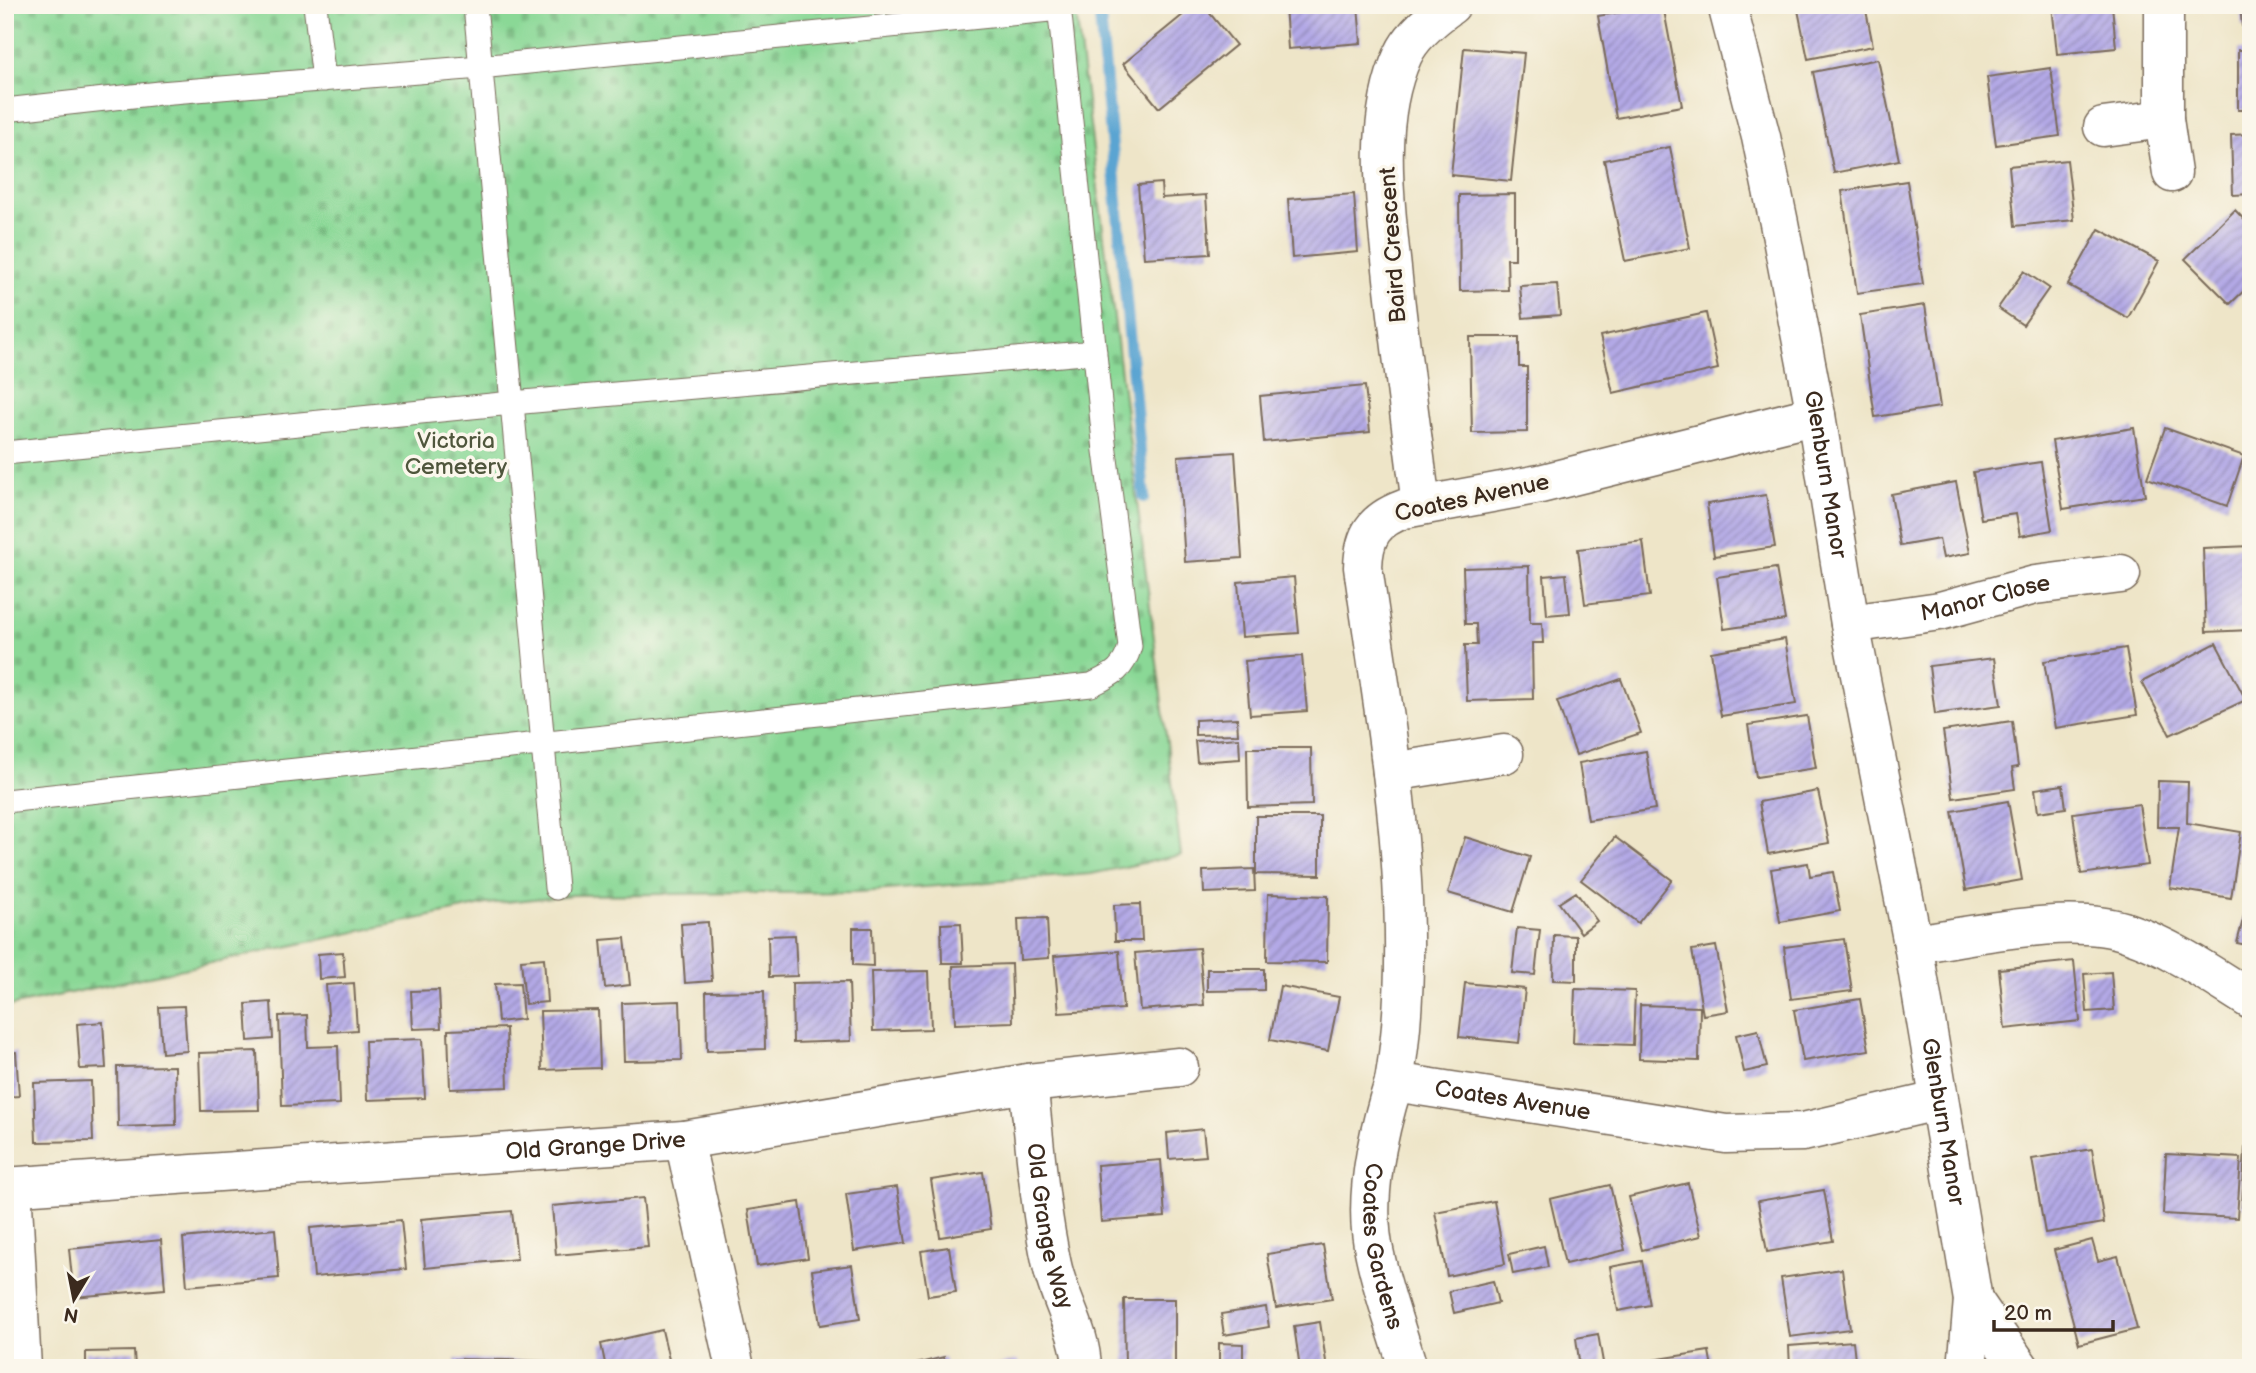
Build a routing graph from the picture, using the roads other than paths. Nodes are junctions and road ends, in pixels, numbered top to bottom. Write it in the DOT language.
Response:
graph roads {
  1 [pos="316,5"];
  2 [pos="475,5"];
  3 [pos="1451,5"];
  4 [pos="1727,5"];
  5 [pos="2164,5"];
  6 [pos="1060,7"];
  7 [pos="480,68"];
  8 [pos="324,80"];
  9 [pos="5,110"];
  10 [pos="2164,120"];
  11 [pos="2103,127"];
  12 [pos="2172,173"];
  13 [pos="1095,352"];
  14 [pos="512,403"];
  15 [pos="1816,415"];
  16 [pos="5,453"];
  17 [pos="1421,505"];
  18 [pos="2121,574"];
  19 [pos="1850,624"];
  20 [pos="543,744"];
  21 [pos="1504,754"];
  22 [pos="1392,772"];
  23 [pos="5,801"];
  24 [pos="556,888"];
  25 [pos="1913,944"];
  26 [pos="2251,1000"];
  27 [pos="1179,1066"];
  28 [pos="1394,1082"];
  29 [pos="1028,1083"];
  30 [pos="1937,1101"];
  31 [pos="684,1140"];
  32 [pos="8,1186"];
  33 [pos="1973,1300"];
  34 [pos="22,1368"];
  35 [pos="735,1368"];
  36 [pos="1082,1368"];
  37 [pos="1408,1368"];
  38 [pos="1967,1368"];
  39 [pos="2020,1368"];
  1 -- 8 [label="lane"];
  2 -- 7 [label="lane"];
  3 -- 17 [label="street, Baird Crescent"];
  4 -- 15 [label="street, Glenburn Manor"];
  5 -- 10 [label="street"];
  6 -- 7 [label="lane"];
  6 -- 13 [label="lane"];
  7 -- 8 [label="lane"];
  7 -- 14 [label="lane"];
  8 -- 9 [label="lane"];
  10 -- 11 [label="street"];
  10 -- 12 [label="street"];
  13 -- 14 [label="lane"];
  13 -- 20 [label="lane"];
  14 -- 16 [label="lane"];
  14 -- 20 [label="lane"];
  15 -- 17 [label="street, Coates Avenue"];
  15 -- 19 [label="street, Glenburn Manor"];
  17 -- 22 [label="street, Coates Avenue"];
  18 -- 19 [label="street, Manor Close"];
  19 -- 25 [label="street, Glenburn Manor"];
  20 -- 23 [label="lane"];
  20 -- 24 [label="lane"];
  21 -- 22 [label="street"];
  22 -- 28 [label="street, Coates Avenue"];
  25 -- 26 [label="street"];
  25 -- 30 [label="street, Glenburn Manor"];
  27 -- 29 [label="street, Old Grange Drive"];
  28 -- 30 [label="street, Coates Avenue"];
  28 -- 37 [label="street, Coates Gardens"];
  29 -- 31 [label="street, Old Grange Drive"];
  29 -- 36 [label="street, Old Grange Way"];
  30 -- 33 [label="street, Glenburn Manor"];
  31 -- 32 [label="street, Old Grange Drive"];
  31 -- 35 [label="street"];
  32 -- 34 [label="street"];
  33 -- 38 [label="street, Glenburn Manor"];
  33 -- 39 [label="street, Glenburn Manor"];
}
